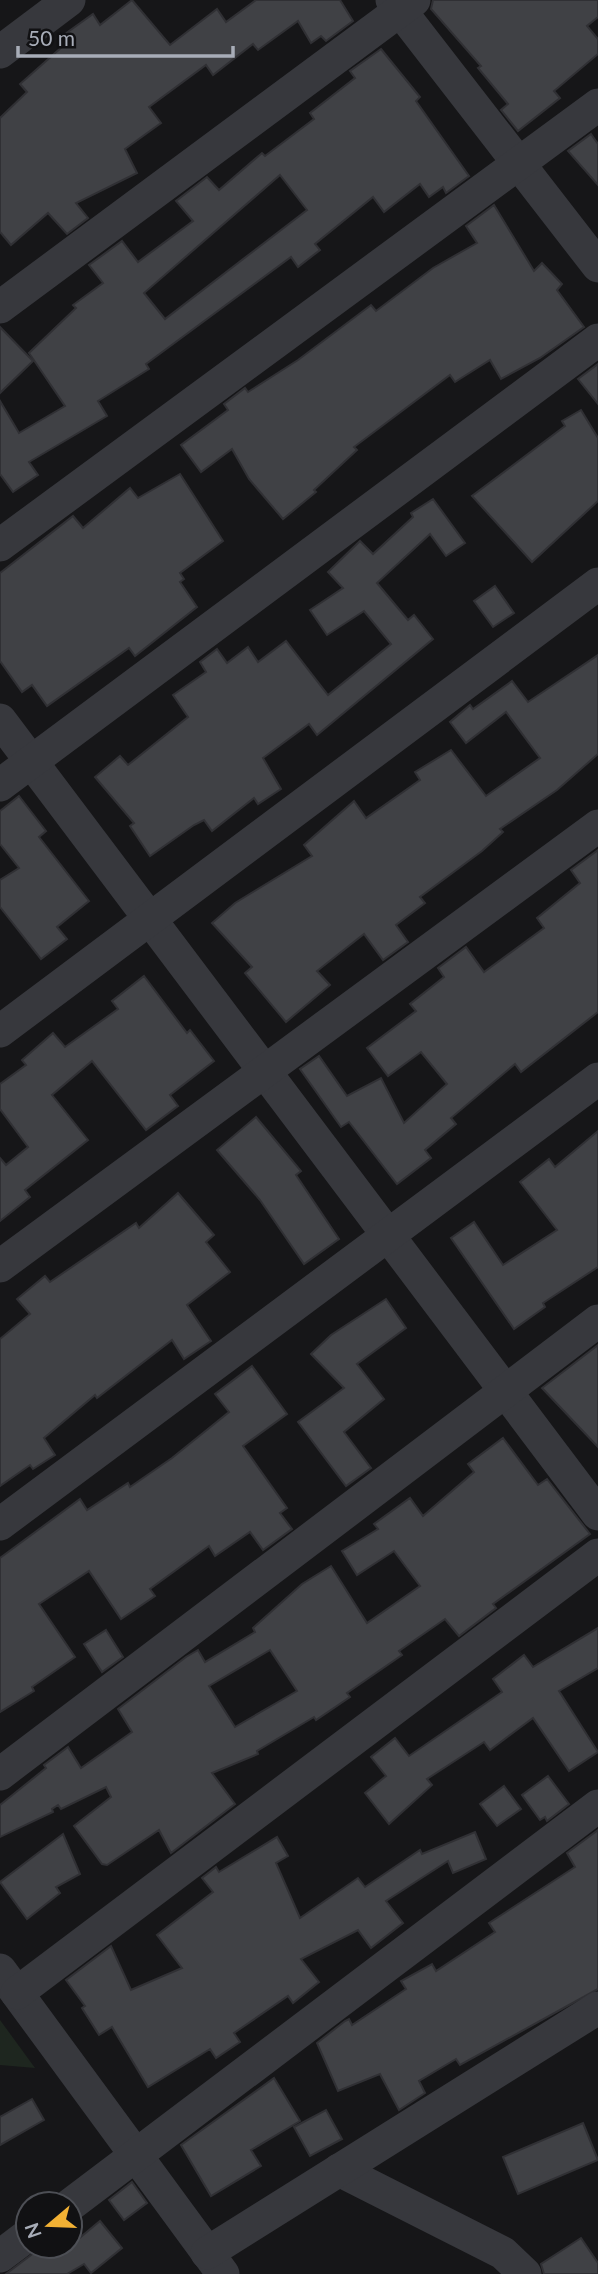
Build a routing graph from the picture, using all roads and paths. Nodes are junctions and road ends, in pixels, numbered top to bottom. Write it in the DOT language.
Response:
graph roads {
  1 [pos="69,0"];
  2 [pos="402,4"];
  3 [pos="0,52"];
  4 [pos="598,105"];
  5 [pos="518,164"];
  6 [pos="598,266"];
  7 [pos="0,307"];
  8 [pos="598,340"];
  9 [pos="0,545"];
  10 [pos="598,584"];
  11 [pos="0,720"];
  12 [pos="30,763"];
  13 [pos="0,785"];
  14 [pos="598,826"];
  15 [pos="149,919"];
  16 [pos="0,1031"];
  17 [pos="267,1072"];
  18 [pos="598,1079"];
  19 [pos="389,1235"];
  20 [pos="0,1266"];
  21 [pos="598,1321"];
  22 [pos="506,1391"];
  23 [pos="598,1514"];
  24 [pos="0,1524"];
  25 [pos="598,1555"];
  26 [pos="0,1774"];
  27 [pos="598,1806"];
  28 [pos="8,1982"];
  29 [pos="598,2008"];
  30 [pos="136,2156"];
  31 [pos="339,2171"];
  32 [pos="84,2194"];
  33 [pos="215,2263"];
  34 [pos="524,2274"];
  1 -- 3 [label="street"];
  2 -- 5 [label="street"];
  2 -- 7 [label="street"];
  4 -- 5 [label="street"];
  5 -- 6 [label="street"];
  5 -- 9 [label="street"];
  8 -- 12 [label="street"];
  10 -- 15 [label="street"];
  11 -- 12 [label="street"];
  12 -- 13 [label="street"];
  12 -- 15 [label="street"];
  14 -- 17 [label="street"];
  15 -- 16 [label="street"];
  15 -- 17 [label="street"];
  17 -- 19 [label="street"];
  17 -- 20 [label="street"];
  18 -- 19 [label="street"];
  19 -- 22 [label="street"];
  19 -- 24 [label="street"];
  21 -- 22 [label="street"];
  22 -- 23 [label="street"];
  22 -- 26 [label="street"];
  25 -- 28 [label="street"];
  27 -- 30 [label="street"];
  28 -- 30 [label="street"];
  29 -- 31 [label="street"];
  30 -- 32 [label="street"];
  30 -- 33 [label="street"];
  31 -- 33 [label="street"];
  31 -- 34 [label="street"];
}
